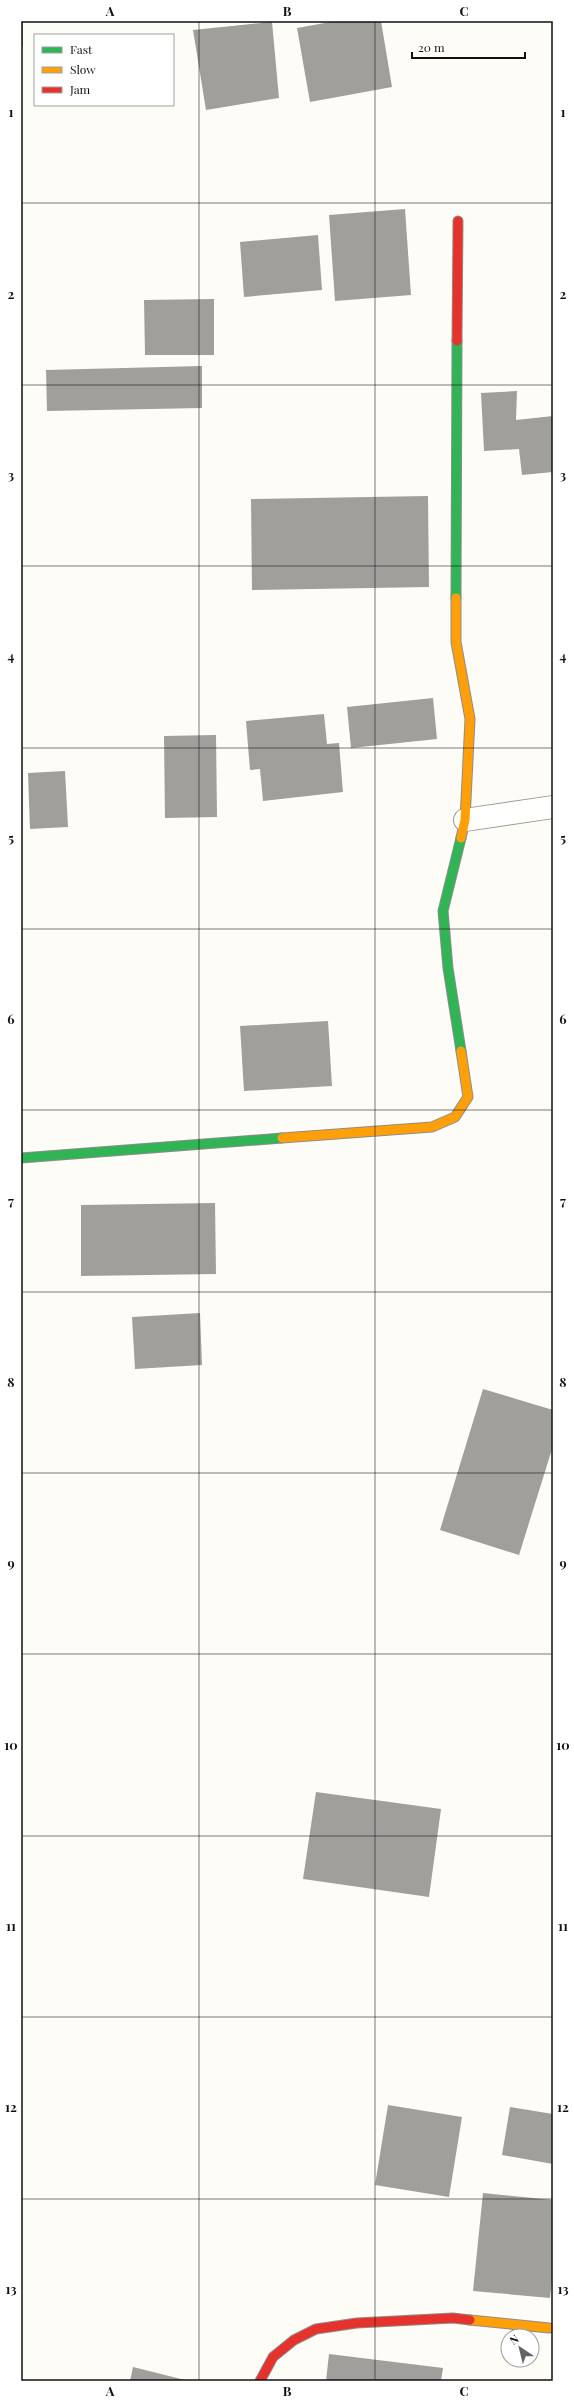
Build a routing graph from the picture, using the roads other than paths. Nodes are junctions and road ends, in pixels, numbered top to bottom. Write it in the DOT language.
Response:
graph roads {
  1 [pos="458,221"];
  2 [pos="553,807"];
  3 [pos="465,820"];
  4 [pos="21,1158"];
  5 [pos="549,2328"];
  6 [pos="260,2381"];
  1 -- 3 [label="street"];
  2 -- 3 [label="street"];
  3 -- 4 [label="street"];
  5 -- 6 [label="street"];
}
